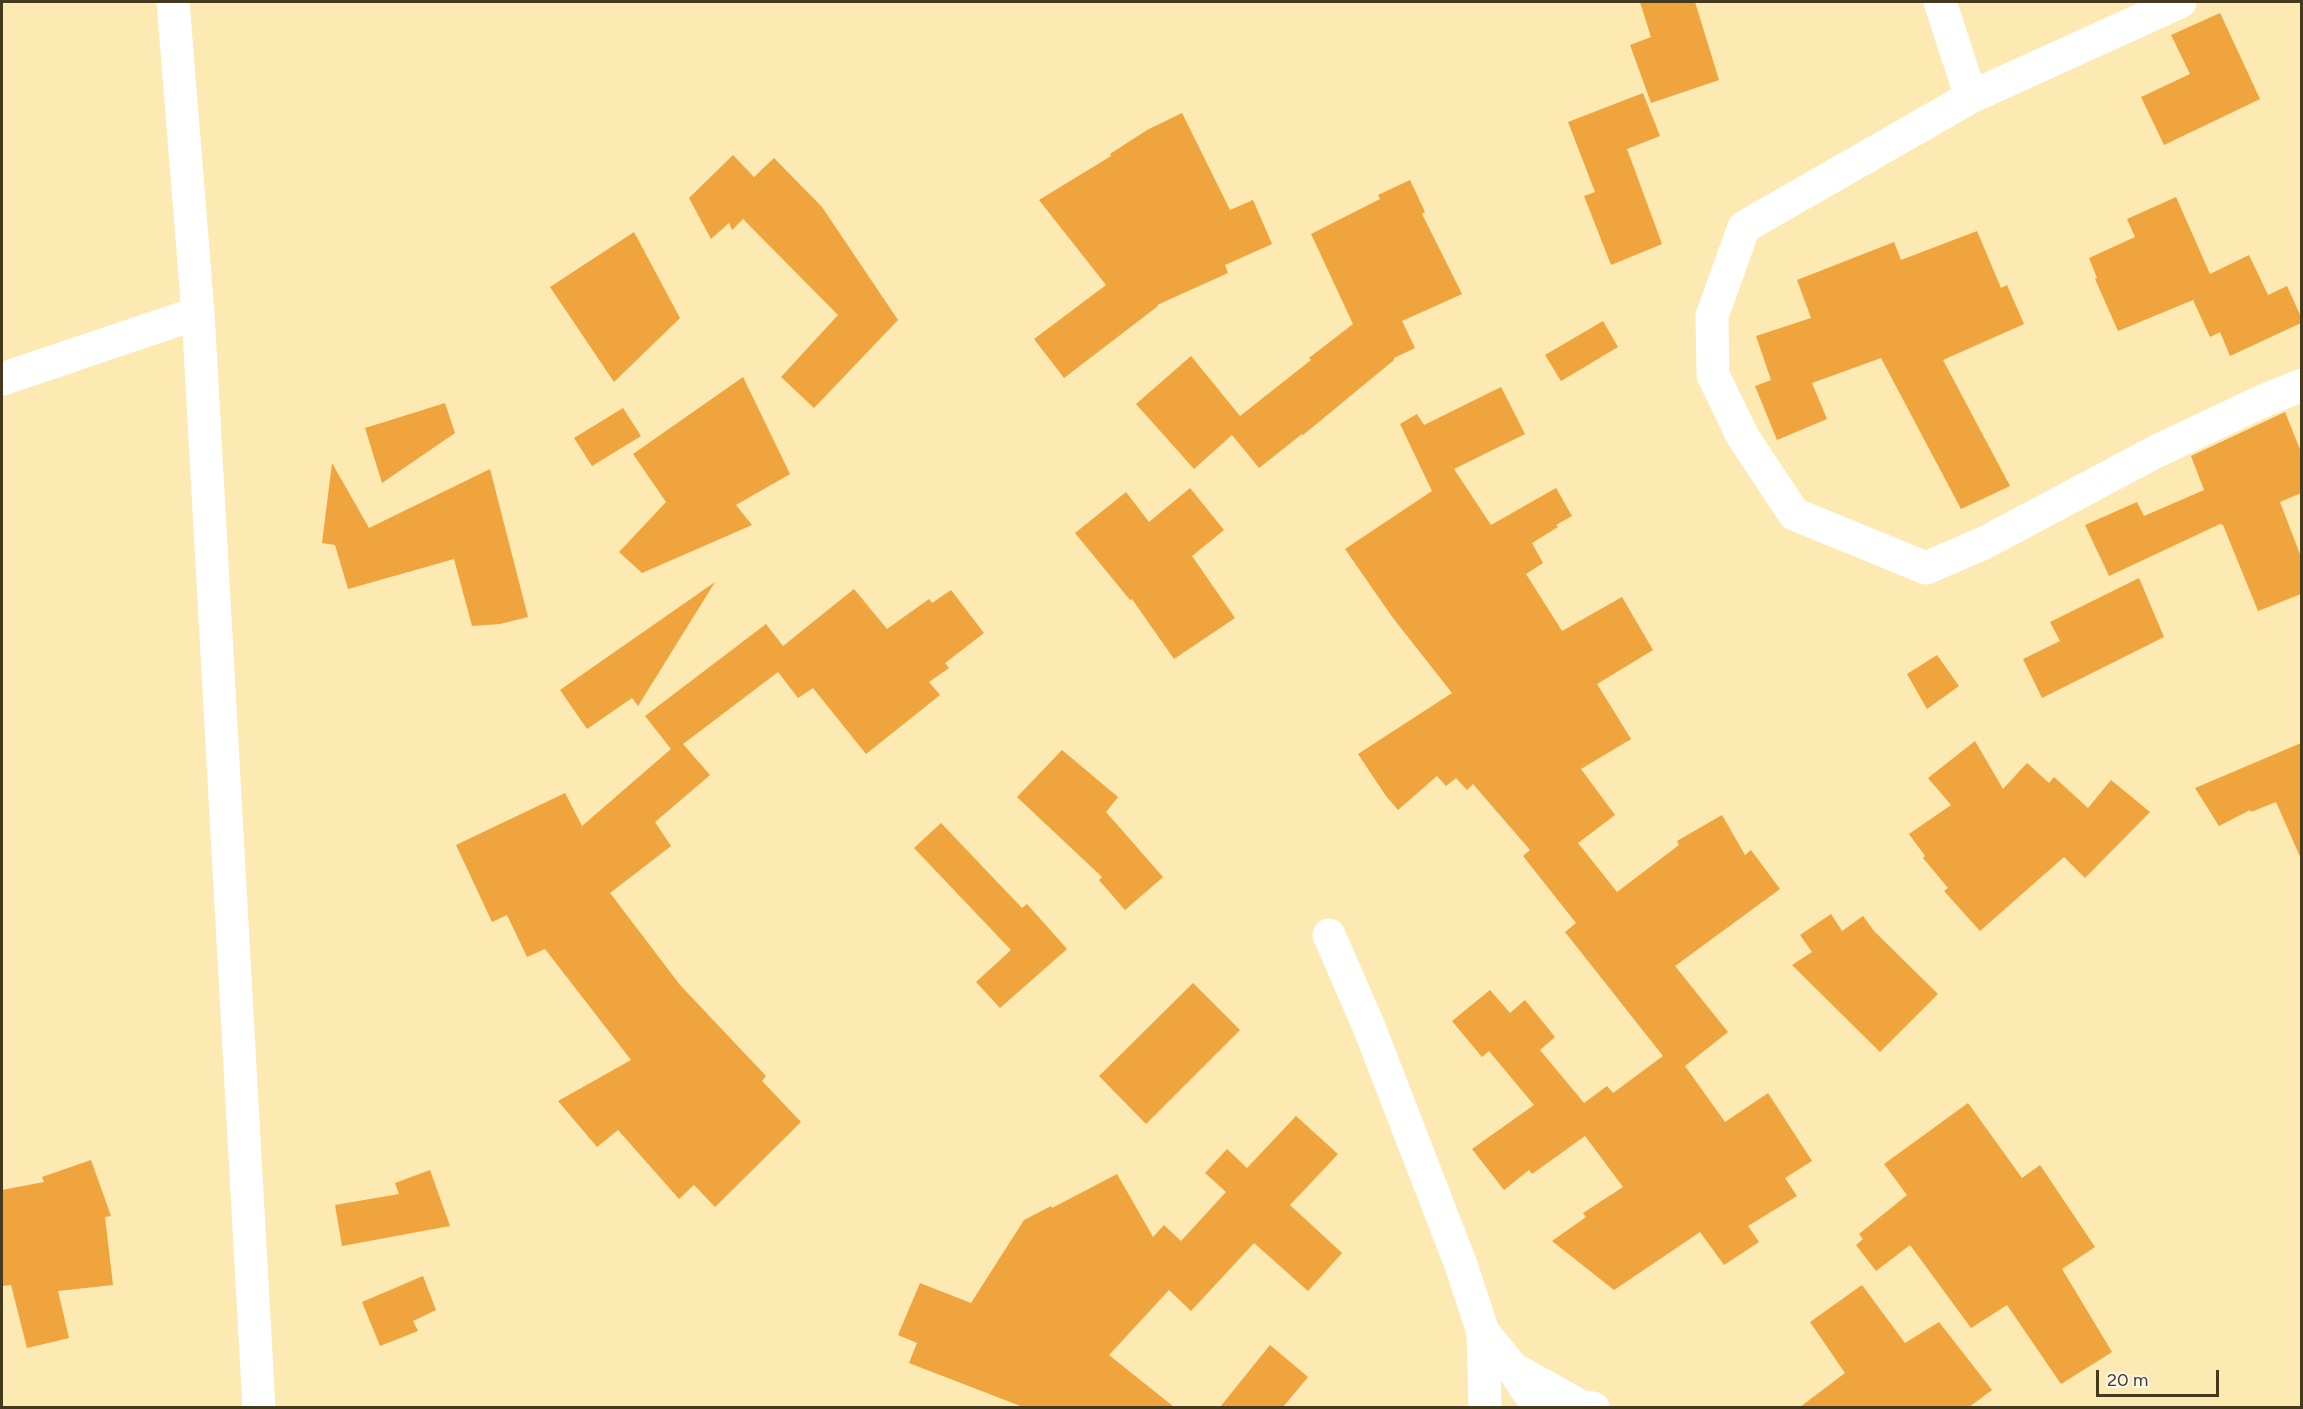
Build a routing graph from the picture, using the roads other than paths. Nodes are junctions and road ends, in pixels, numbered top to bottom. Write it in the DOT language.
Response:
graph roads {
  1 [pos="173,2"];
  2 [pos="1940,2"];
  3 [pos="2180,2"];
  4 [pos="1971,97"];
  5 [pos="198,313"];
  6 [pos="2,379"];
  7 [pos="2301,385"];
  8 [pos="1329,935"];
  9 [pos="1483,1332"];
  10 [pos="1513,1369"];
  11 [pos="260,1407"];
  12 [pos="1485,1407"];
  13 [pos="1539,1407"];
  14 [pos="1593,1407"];
  1 -- 5 [label="street"];
  2 -- 4 [label="street"];
  3 -- 4 [label="street"];
  4 -- 7 [label="street"];
  5 -- 6 [label="street"];
  5 -- 11 [label="street"];
  8 -- 9 [label="street"];
  9 -- 10 [label="street"];
  9 -- 12 [label="street"];
  10 -- 13 [label="street"];
  10 -- 14 [label="street"];
}
